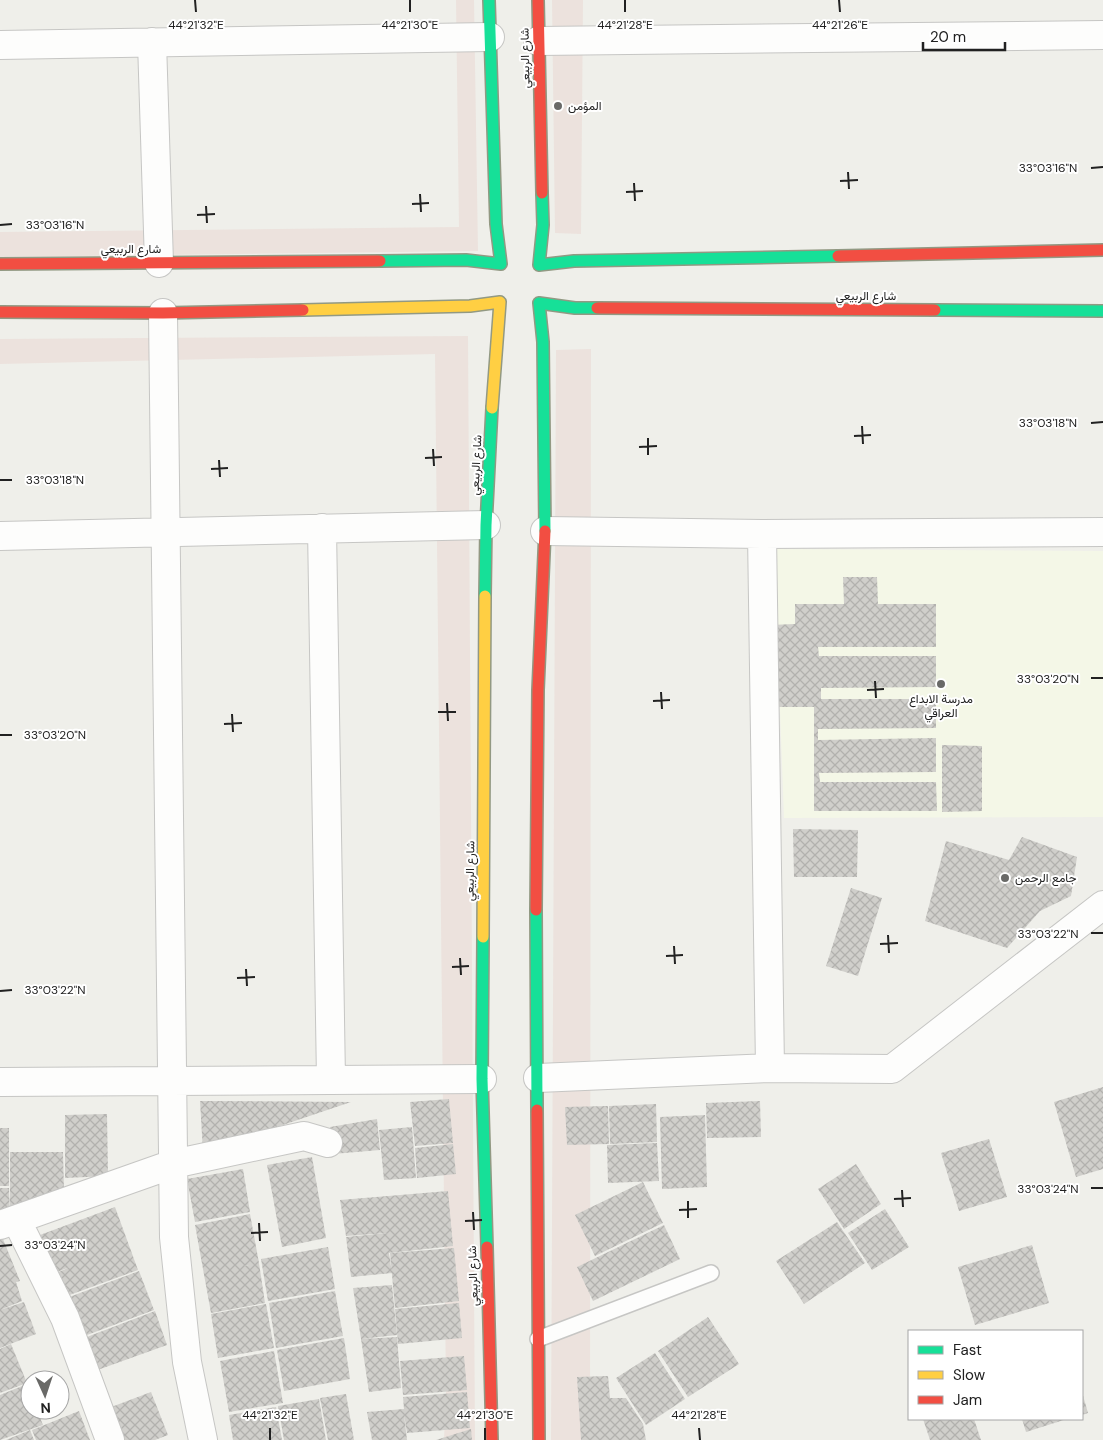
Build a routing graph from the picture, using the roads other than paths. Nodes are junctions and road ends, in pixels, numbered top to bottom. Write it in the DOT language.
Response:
graph roads {
  1 [pos="489,0"];
  2 [pos="538,0"];
  3 [pos="1103,35"];
  4 [pos="490,37"];
  5 [pos="538,41"];
  6 [pos="152,42"];
  7 [pos="0,45"];
  8 [pos="496,224"];
  9 [pos="543,224"];
  10 [pos="531,243"];
  11 [pos="510,244"];
  12 [pos="1103,250"];
  13 [pos="466,260"];
  14 [pos="574,260"];
  15 [pos="160,262"];
  16 [pos="0,264"];
  17 [pos="501,264"];
  18 [pos="539,265"];
  19 [pos="490,283"];
  20 [pos="550,284"];
  21 [pos="500,302"];
  22 [pos="539,303"];
  23 [pos="470,306"];
  24 [pos="575,308"];
  25 [pos="1103,311"];
  26 [pos="0,312"];
  27 [pos="162,313"];
  28 [pos="520,316"];
  29 [pos="560,318"];
  30 [pos="552,327"];
  31 [pos="496,342"];
  32 [pos="543,342"];
  33 [pos="486,525"];
  34 [pos="322,528"];
  35 [pos="545,531"];
  36 [pos="166,532"];
  37 [pos="1103,532"];
  38 [pos="762,534"];
  39 [pos="0,536"];
  40 [pos="1103,905"];
  41 [pos="770,1068"];
  42 [pos="538,1078"];
  43 [pos="482,1079"];
  44 [pos="331,1080"];
  45 [pos="173,1081"];
  46 [pos="0,1082"];
  47 [pos="328,1143"];
  48 [pos="174,1164"];
  49 [pos="8,1223"];
  50 [pos="711,1273"];
  51 [pos="538,1339"];
  52 [pos="110,1440"];
  53 [pos="203,1440"];
  54 [pos="492,1440"];
  55 [pos="539,1440"];
  1 -- 4 [label="street"];
  2 -- 5 [label="street, شارع الربيعي"];
  3 -- 5 [label="street"];
  4 -- 6 [label="street"];
  4 -- 8 [label="street"];
  5 -- 9 [label="street, شارع الربيعي"];
  6 -- 7 [label="street"];
  6 -- 15 [label="street"];
  8 -- 11 [label="street"];
  8 -- 13 [label="street"];
  8 -- 17 [label="street"];
  9 -- 10 [label="street"];
  9 -- 14 [label="street"];
  9 -- 18 [label="street, شارع الربيعي"];
  12 -- 14 [label="street"];
  13 -- 15 [label="street, شارع الربيعي"];
  13 -- 17 [label="street, شارع الربيعي"];
  13 -- 19 [label="street"];
  14 -- 18 [label="street"];
  14 -- 20 [label="street"];
  15 -- 16 [label="street, شارع الربيعي"];
  17 -- 18 [label="street"];
  17 -- 19 [label="street"];
  18 -- 20 [label="street"];
  19 -- 21 [label="street"];
  19 -- 23 [label="street"];
  20 -- 22 [label="street"];
  20 -- 24 [label="street"];
  21 -- 23 [label="street"];
  21 -- 28 [label="street"];
  21 -- 31 [label="street, شارع الربيعي"];
  22 -- 24 [label="street, شارع الربيعي"];
  22 -- 28 [label="street"];
  22 -- 32 [label="street"];
  23 -- 27 [label="street"];
  23 -- 31 [label="street"];
  24 -- 25 [label="street, شارع الربيعي"];
  24 -- 29 [label="street"];
  26 -- 27 [label="street"];
  27 -- 36 [label="street"];
  28 -- 31 [label="street"];
  28 -- 32 [label="street"];
  30 -- 32 [label="street"];
  31 -- 33 [label="street, شارع الربيعي"];
  32 -- 35 [label="street"];
  33 -- 34 [label="street"];
  33 -- 43 [label="street, شارع الربيعي"];
  34 -- 36 [label="street"];
  34 -- 44 [label="street"];
  35 -- 38 [label="street"];
  35 -- 42 [label="street"];
  36 -- 39 [label="street"];
  36 -- 45 [label="street"];
  37 -- 38 [label="street"];
  38 -- 41 [label="street"];
  40 -- 41 [label="street"];
  41 -- 42 [label="street"];
  42 -- 51 [label="street"];
  43 -- 44 [label="street"];
  43 -- 54 [label="street, شارع الربيعي"];
  44 -- 45 [label="street"];
  45 -- 46 [label="street"];
  45 -- 48 [label="street"];
  47 -- 48 [label="street"];
  48 -- 49 [label="street"];
  48 -- 53 [label="street"];
  49 -- 52 [label="street"];
  50 -- 51 [label="lane"];
  51 -- 55 [label="street"];
}
